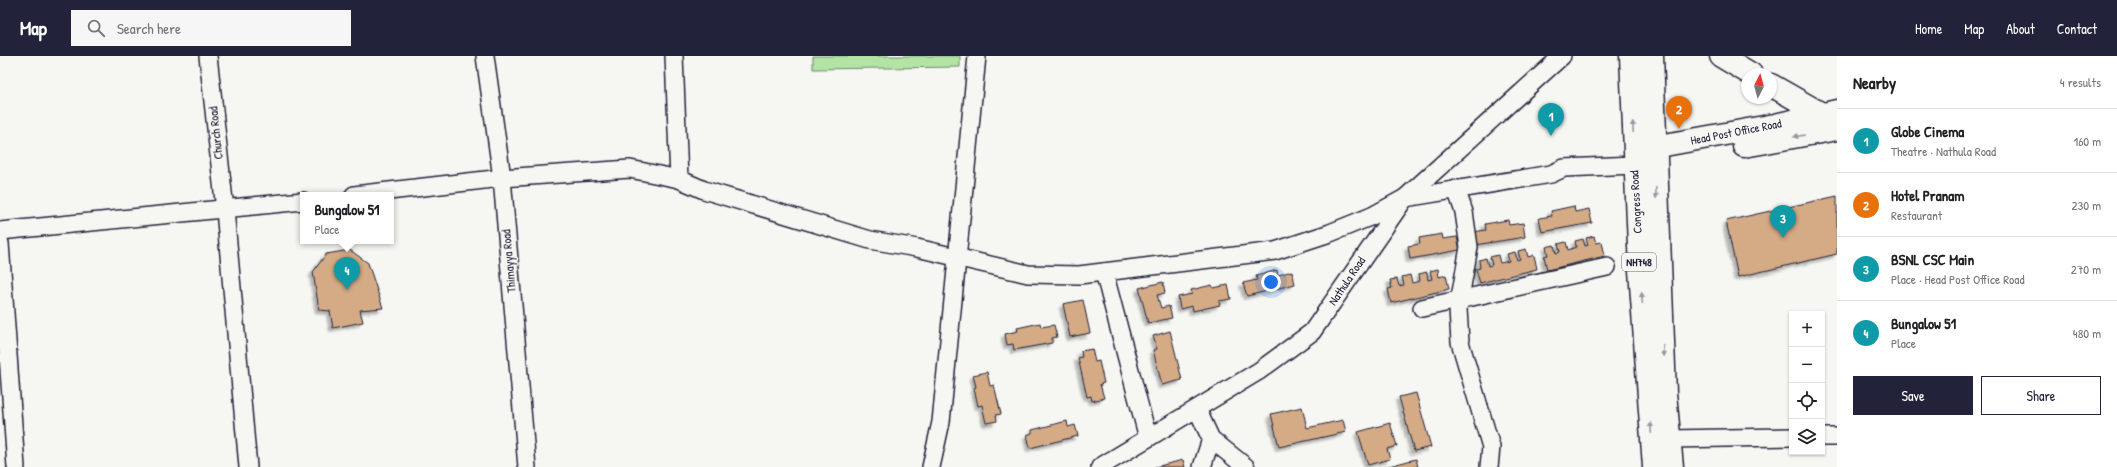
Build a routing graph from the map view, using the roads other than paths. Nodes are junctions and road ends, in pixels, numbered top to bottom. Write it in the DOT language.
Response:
graph roads {
  1 [pos="208,56"];
  2 [pos="485,56"];
  3 [pos="674,56"];
  4 [pos="977,56"];
  5 [pos="1562,56"];
  6 [pos="1631,56"];
  7 [pos="1652,56"];
  8 [pos="1721,56"];
  9 [pos="1741,68"];
  10 [pos="1777,88"];
  11 [pos="1829,112"];
  12 [pos="1837,129"];
  13 [pos="1644,156"];
  14 [pos="502,178"];
  15 [pos="679,179"];
  16 [pos="1456,189"];
  17 [pos="380,192"];
  18 [pos="1405,198"];
  19 [pos="300,201"];
  20 [pos="225,210"];
  21 [pos="0,231"];
  22 [pos="0,243"];
  23 [pos="956,258"];
  24 [pos="1607,267"];
  25 [pos="1104,272"];
  26 [pos="1460,300"];
  27 [pos="1422,308"];
  28 [pos="1197,409"];
  29 [pos="1825,437"];
  30 [pos="1837,437"];
  31 [pos="1148,438"];
  32 [pos="1789,438"];
  33 [pos="1211,439"];
  34 [pos="1669,439"];
  35 [pos="16,467"];
  36 [pos="248,467"];
  37 [pos="527,467"];
  38 [pos="931,467"];
  39 [pos="1100,467"];
  40 [pos="1202,467"];
  41 [pos="1246,467"];
  42 [pos="1489,467"];
  43 [pos="1654,467"];
  44 [pos="1672,467"];
  1 -- 20 [label="street, Church Road"];
  2 -- 14 [label="street, Thimayya Road"];
  3 -- 15 [label="street"];
  4 -- 23 [label="street"];
  5 -- 18 [label="street, Nathula Road"];
  13 -- 6 [label="main road, Congress Road / NH748, one-way"];
  7 -- 13 [label="main road, Congress Road / NH748"];
  8 -- 9 [label="main road"];
  10 -- 11 [label="main road"];
  11 -- 13 [label="main road, Head Post Office Road"];
  12 -- 13 [label="main road, Head Post Office Road, one-way"];
  13 -- 16 [label="street"];
  13 -- 34 [label="main road, Congress Road / NH748, one-way"];
  43 -- 13 [label="main road, Congress Road / NH748, one-way"];
  14 -- 15 [label="street"];
  14 -- 17 [label="street"];
  14 -- 37 [label="street, Thimayya Road"];
  15 -- 23 [label="street"];
  16 -- 18 [label="street"];
  16 -- 26 [label="street"];
  18 -- 25 [label="street"];
  18 -- 28 [label="street, Nathula Road"];
  19 -- 20 [label="street"];
  20 -- 21 [label="street"];
  20 -- 36 [label="street, Church Road"];
  22 -- 35 [label="street"];
  23 -- 25 [label="street"];
  23 -- 38 [label="street"];
  24 -- 26 [label="street"];
  25 -- 31 [label="street"];
  26 -- 27 [label="street"];
  26 -- 42 [label="street"];
  28 -- 31 [label="street, Nathula Road"];
  28 -- 33 [label="street"];
  29 -- 30 [label="street"];
  31 -- 39 [label="street, Nathula Road"];
  32 -- 34 [label="street"];
  33 -- 40 [label="street"];
  33 -- 41 [label="street"];
  34 -- 44 [label="main road, Congress Road / NH748"];
}
